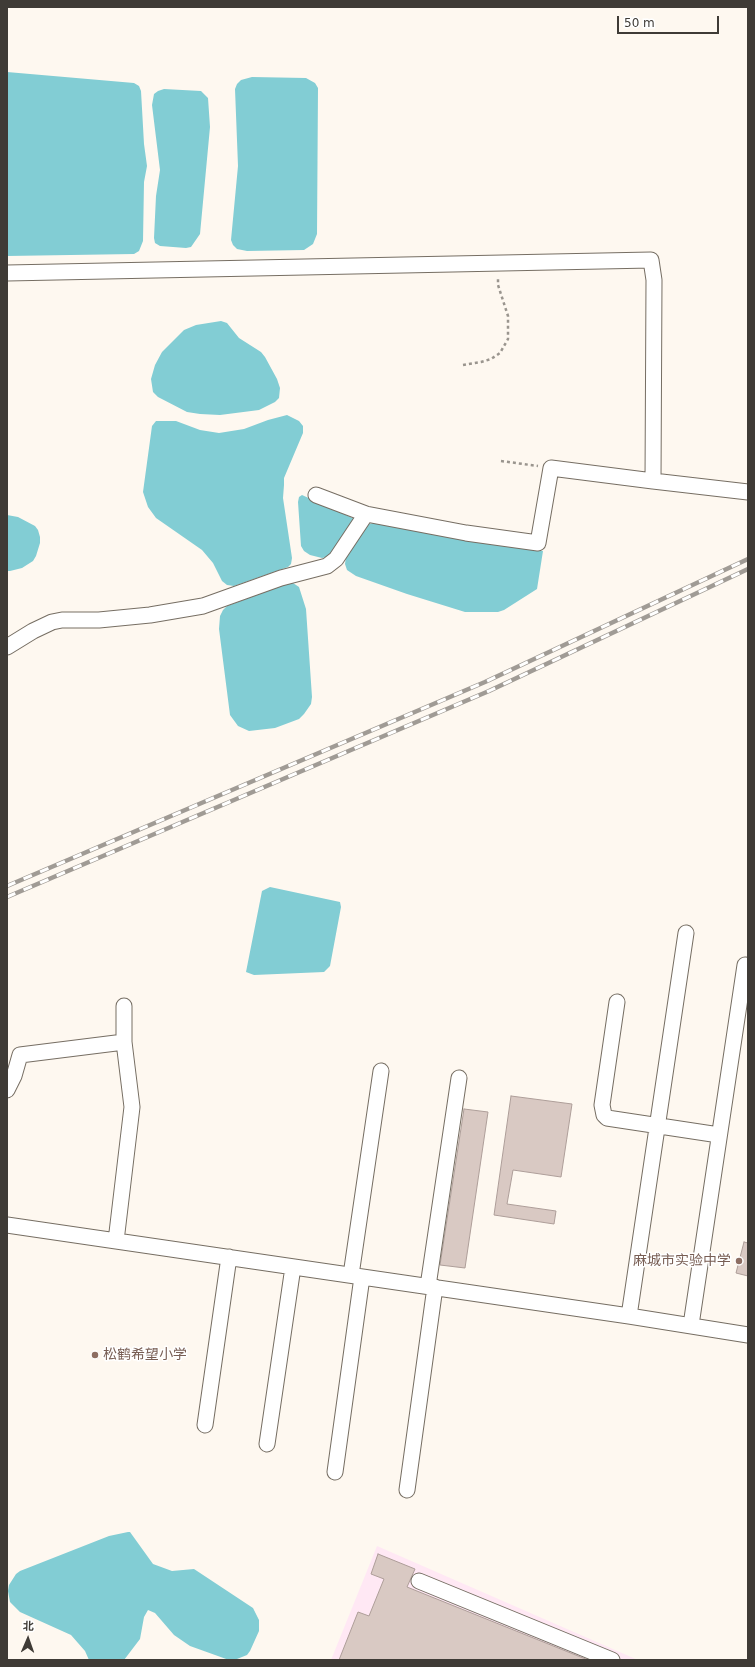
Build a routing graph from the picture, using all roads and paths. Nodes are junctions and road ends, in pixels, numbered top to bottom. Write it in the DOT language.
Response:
graph roads {
  1 [pos="497,263"];
  2 [pos="7,273"];
  3 [pos="463,364"];
  4 [pos="501,461"];
  5 [pos="551,468"];
  6 [pos="653,481"];
  7 [pos="748,492"];
  8 [pos="316,495"];
  9 [pos="366,514"];
  10 [pos="7,647"];
  11 [pos="686,933"];
  12 [pos="745,965"];
  13 [pos="617,1002"];
  14 [pos="124,1006"];
  15 [pos="124,1042"];
  16 [pos="381,1071"];
  17 [pos="459,1078"];
  18 [pos="7,1090"];
  19 [pos="657,1126"];
  20 [pos="719,1135"];
  21 [pos="7,1225"];
  22 [pos="116,1241"];
  23 [pos="229,1257"];
  24 [pos="293,1267"];
  25 [pos="357,1276"];
  26 [pos="431,1287"];
  27 [pos="629,1316"];
  28 [pos="691,1325"];
  29 [pos="748,1335"];
  30 [pos="205,1425"];
  31 [pos="267,1444"];
  32 [pos="335,1472"];
  33 [pos="407,1490"];
  34 [pos="419,1581"];
  35 [pos="612,1660"];
  1 -- 2 [label="street"];
  1 -- 3 [label="path"];
  1 -- 6 [label="street"];
  4 -- 5 [label="path"];
  5 -- 6 [label="street"];
  5 -- 9 [label="street"];
  6 -- 7 [label="street"];
  8 -- 9 [label="street"];
  9 -- 10 [label="street"];
  11 -- 19 [label="street"];
  12 -- 20 [label="street"];
  13 -- 19 [label="street"];
  14 -- 15 [label="street"];
  15 -- 18 [label="street"];
  15 -- 22 [label="street"];
  16 -- 25 [label="street"];
  17 -- 26 [label="street"];
  19 -- 20 [label="street"];
  19 -- 27 [label="street"];
  20 -- 28 [label="street"];
  21 -- 22 [label="street"];
  22 -- 23 [label="street"];
  23 -- 24 [label="street"];
  23 -- 30 [label="street"];
  24 -- 25 [label="street"];
  24 -- 31 [label="street"];
  25 -- 26 [label="street"];
  25 -- 32 [label="street"];
  26 -- 27 [label="street"];
  26 -- 33 [label="street"];
  27 -- 28 [label="street"];
  28 -- 29 [label="street"];
  34 -- 35 [label="street"];
}
